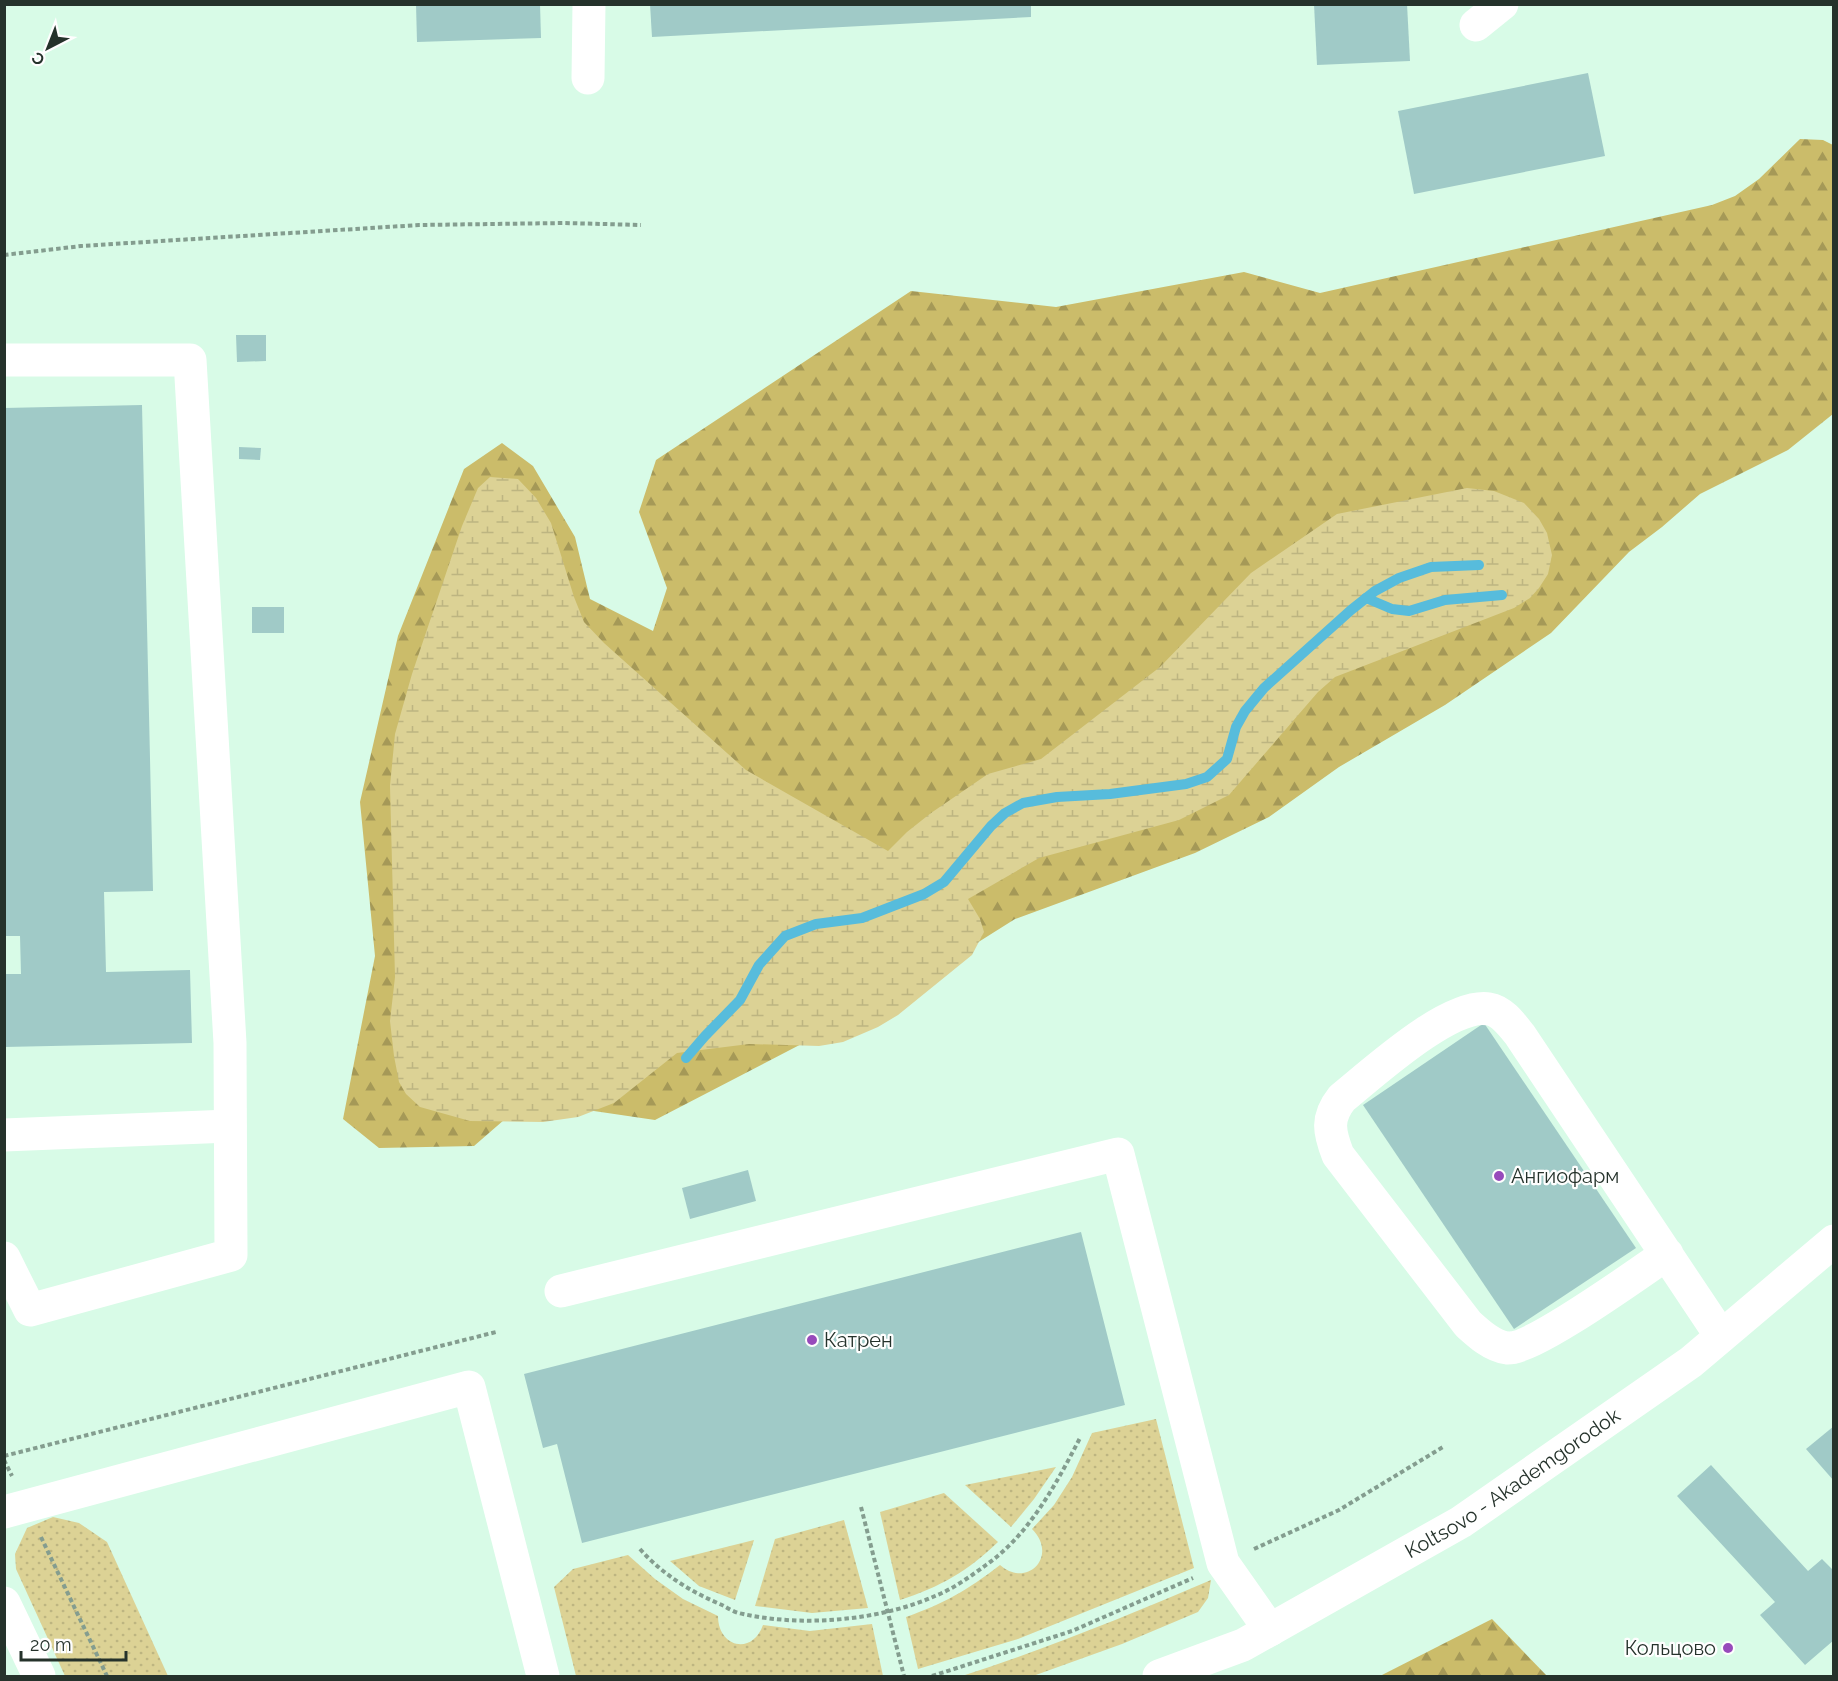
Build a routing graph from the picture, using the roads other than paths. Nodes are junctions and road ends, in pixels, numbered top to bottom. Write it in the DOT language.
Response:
graph roads {
  1 [pos="589,4"];
  2 [pos="1502,4"];
  3 [pos="1476,25"];
  4 [pos="588,78"];
  5 [pos="4,360"];
  6 [pos="230,1126"];
  7 [pos="4,1135"];
  8 [pos="1833,1241"];
  9 [pos="1667,1254"];
  10 [pos="4,1258"];
  11 [pos="561,1291"];
  12 [pos="1721,1336"];
  13 [pos="15,1509"];
  14 [pos="4,1603"];
  15 [pos="1270,1630"];
  16 [pos="39,1677"];
  17 [pos="543,1677"];
  18 [pos="1159,1677"];
  1 -- 4 [label="main road"];
  2 -- 3 [label="main road"];
  5 -- 6 [label="main road"];
  6 -- 7 [label="main road"];
  6 -- 10 [label="main road"];
  8 -- 12 [label="main road, Koltsovo - Akademgorodok"];
  9 -- 9 [label="main road"];
  9 -- 12 [label="main road"];
  11 -- 15 [label="main road"];
  12 -- 15 [label="main road, Koltsovo - Akademgorodok"];
  13 -- 17 [label="main road"];
  14 -- 16 [label="main road"];
  15 -- 18 [label="main road, Koltsovo - Akademgorodok"];
}
